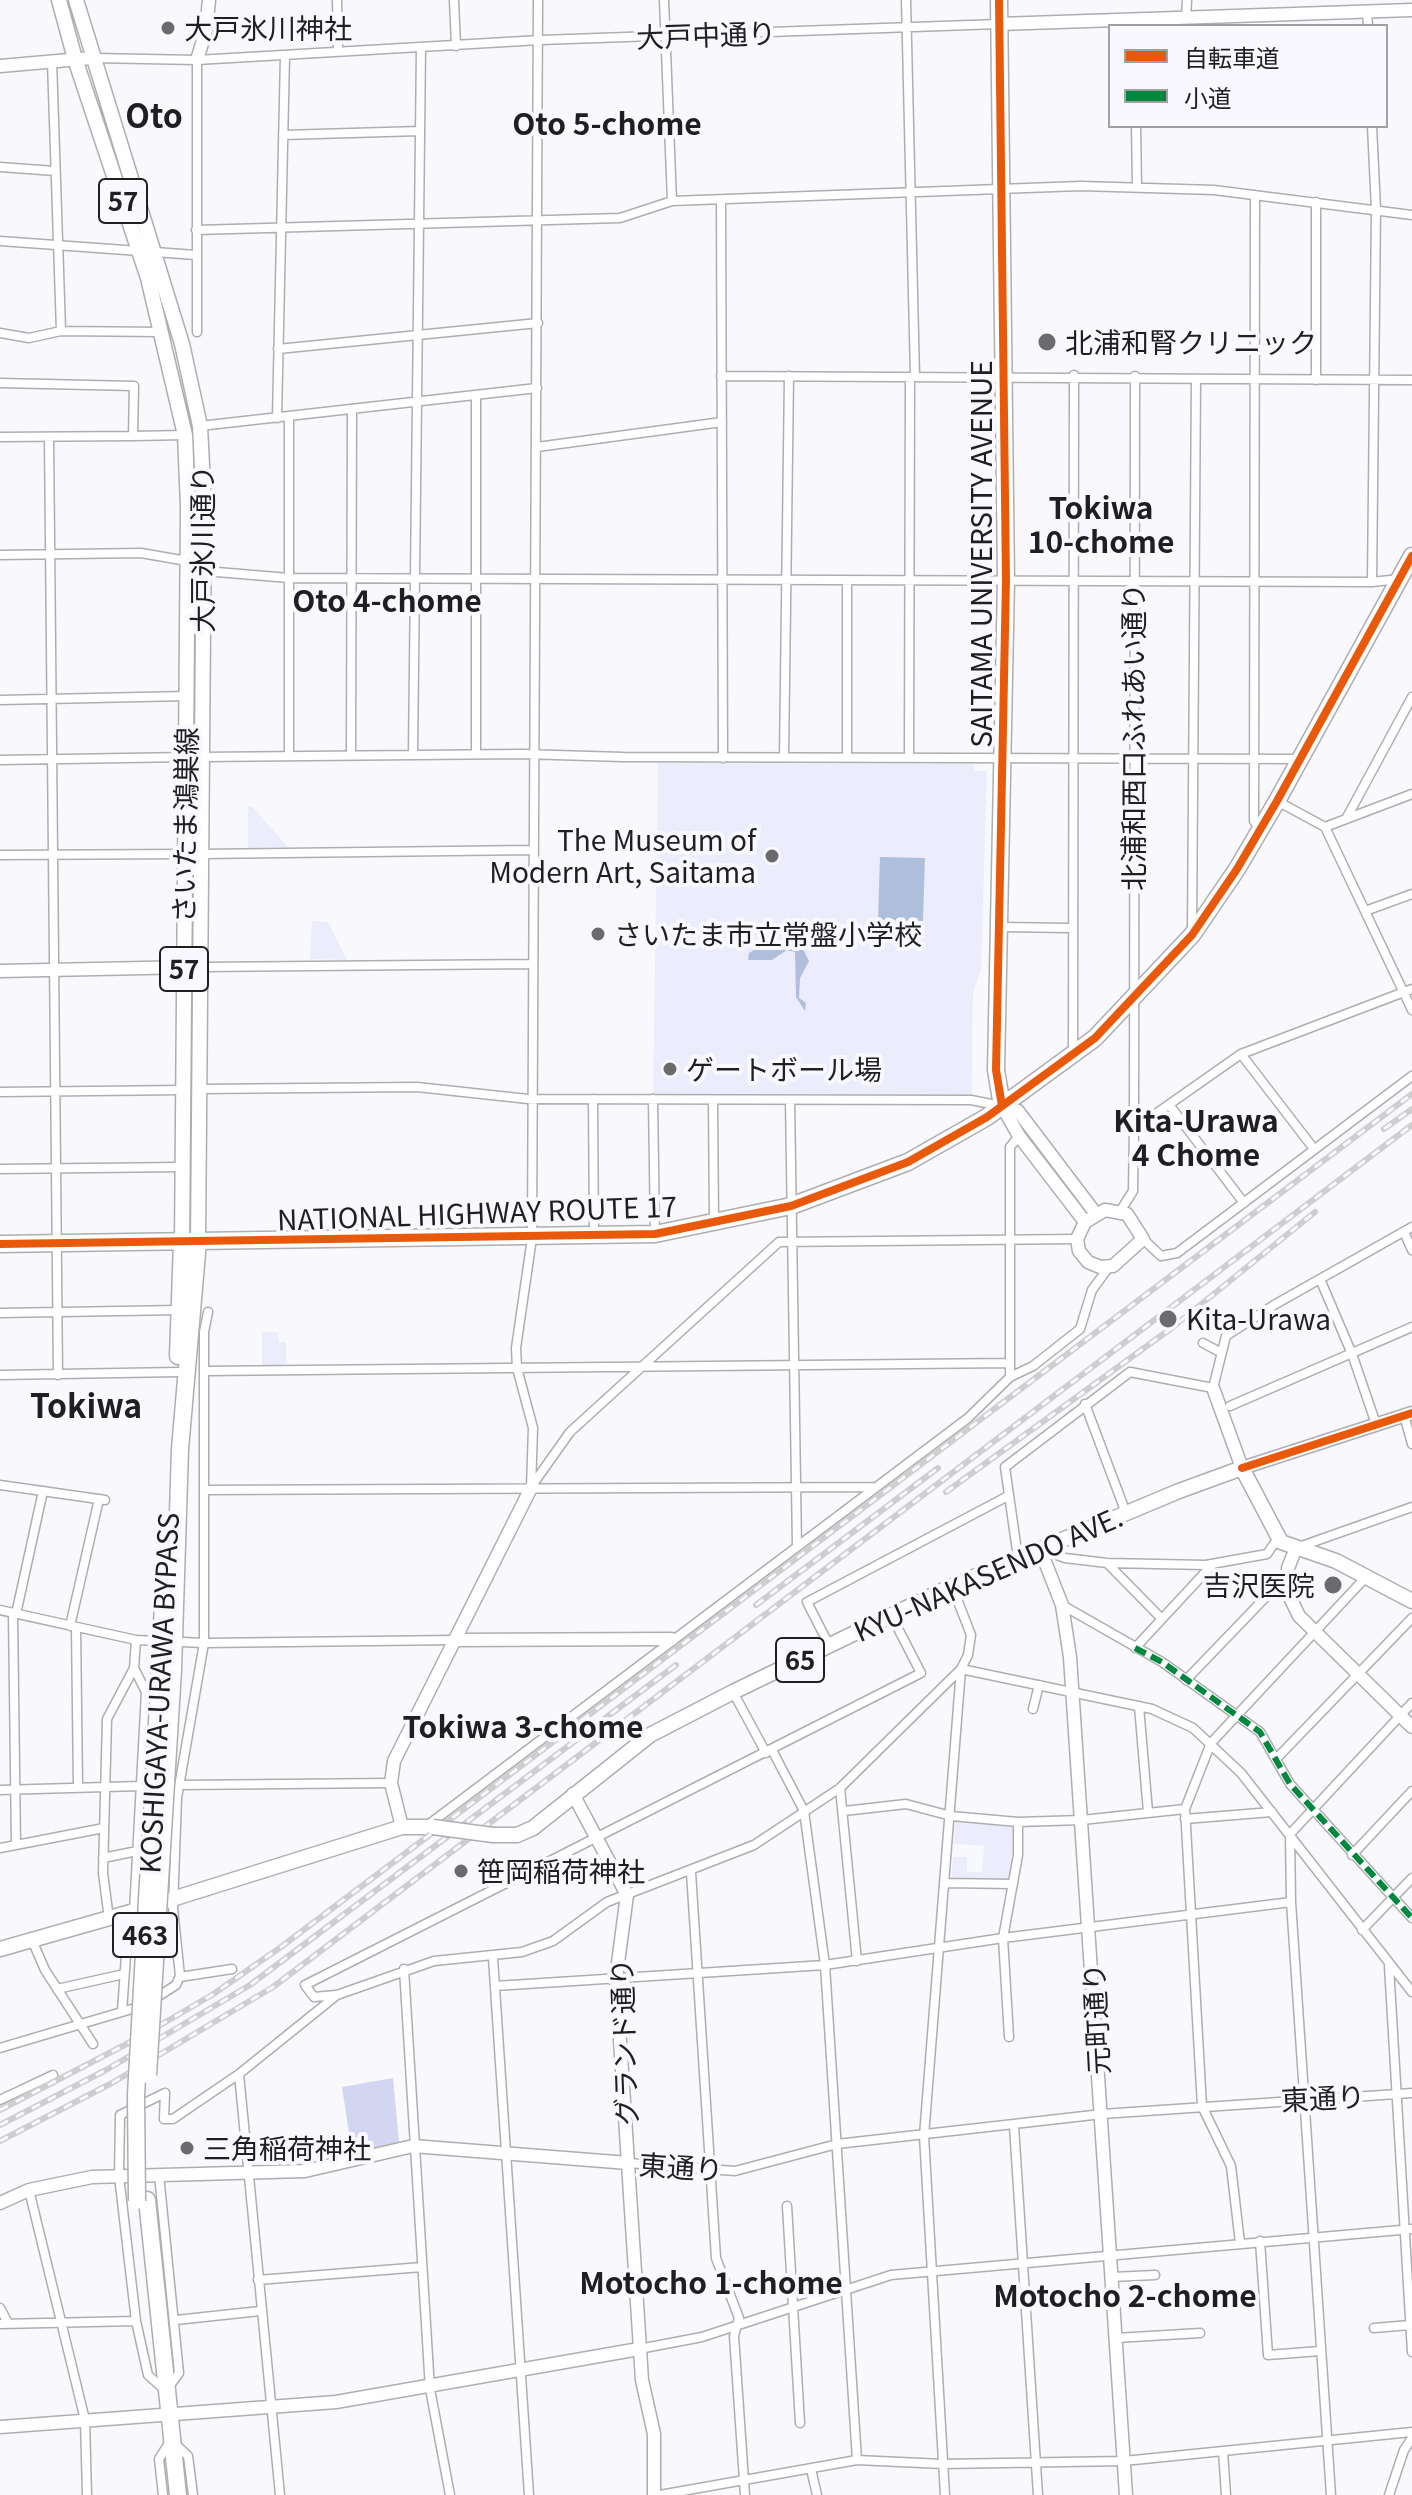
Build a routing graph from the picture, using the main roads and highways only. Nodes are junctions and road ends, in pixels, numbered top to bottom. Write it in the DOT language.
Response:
graph roads {
  1 [pos="59,0"];
  2 [pos="76,0"];
  3 [pos="999,0"];
  4 [pos="148,252"];
  5 [pos="1412,556"];
  6 [pos="1404,577"];
  7 [pos="187,696"];
  8 [pos="203,696"];
  9 [pos="1002,1106"];
  10 [pos="190,1242"];
  11 [pos="0,1244"];
  12 [pos="1412,1601"];
  13 [pos="167,1642"];
  14 [pos="0,1949"];
  15 [pos="178,2495"];
  1 -- 4 [label="main road, 57"];
  2 -- 4 [label="main road, 57"];
  3 -- 9 [label="highway, SAITAMA UNIVERSITY AVENUE"];
  4 -- 7 [label="main road, 大戸氷川通り / 57"];
  4 -- 8 [label="main road, 大戸氷川通り / 57"];
  5 -- 6 [label="highway, NATIONAL HIGHWAY ROUTE 17"];
  6 -- 9 [label="highway, NATIONAL HIGHWAY ROUTE 17"];
  7 -- 10 [label="main road, さいたま鴻巣線 / 57"];
  8 -- 10 [label="main road, さいたま鴻巣線 / 57"];
  9 -- 10 [label="highway, NATIONAL HIGHWAY ROUTE 17"];
  10 -- 11 [label="highway, NATIONAL HIGHWAY ROUTE 17"];
  10 -- 13 [label="highway, KOSHIGAYA-URAWA BYPASS / 463"];
  10 -- 13 [label="highway, KOSHIGAYA-URAWA BYPASS / 463"];
  12 -- 14 [label="main road, KYU-NAKASENDO AVE. / 65, bridge"];
  13 -- 15 [label="highway, KOSHIGAYA-URAWA BYPASS / 463, bridge"];
}
